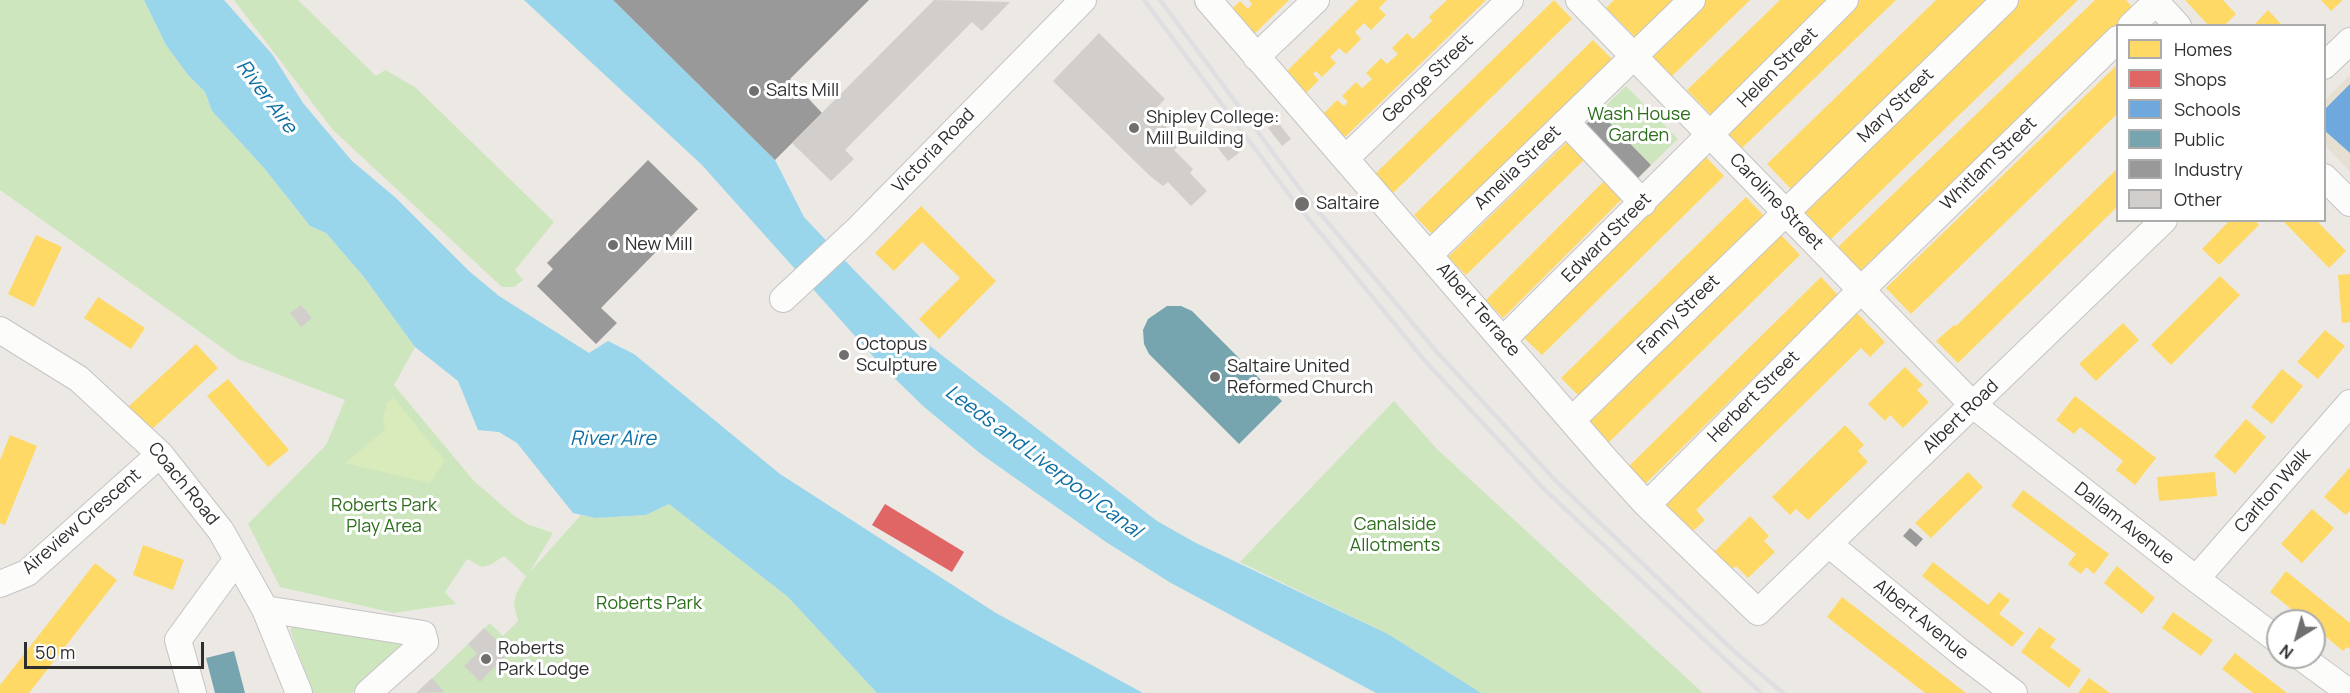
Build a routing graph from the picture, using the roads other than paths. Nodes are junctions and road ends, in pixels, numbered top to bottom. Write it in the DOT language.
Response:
graph roads {
  1 [pos="1083,0"];
  2 [pos="1208,0"];
  3 [pos="1316,0"];
  4 [pos="1510,0"];
  5 [pos="1579,0"];
  6 [pos="1692,0"];
  7 [pos="1845,0"];
  8 [pos="2006,0"];
  9 [pos="2155,1"];
  10 [pos="2133,24"];
  11 [pos="2176,24"];
  12 [pos="2116,41"];
  13 [pos="2350,41"];
  14 [pos="1634,56"];
  15 [pos="1256,57"];
  16 [pos="2326,65"];
  17 [pos="1566,122"];
  18 [pos="1711,135"];
  19 [pos="1346,158"];
  20 [pos="2326,178"];
  21 [pos="2350,202"];
  22 [pos="1643,203"];
  23 [pos="1786,212"];
  24 [pos="2162,222"];
  25 [pos="1429,255"];
  26 [pos="1861,290"];
  27 [pos="786,296"];
  28 [pos="0,330"];
  29 [pos="1503,340"];
  30 [pos="2350,403"];
  31 [pos="1973,405"];
  32 [pos="1573,419"];
  33 [pos="160,454"];
  34 [pos="1647,505"];
  35 [pos="1830,545"];
  36 [pos="237,559"];
  37 [pos="2196,579"];
  38 [pos="0,584"];
  39 [pos="265,609"];
  40 [pos="1758,612"];
  41 [pos="2266,631"];
  42 [pos="2317,669"];
  43 [pos="193,693"];
  44 [pos="299,693"];
  45 [pos="368,693"];
  46 [pos="2014,693"];
  47 [pos="2350,693"];
  1 -- 27 [label="street, Victoria Road"];
  2 -- 15 [label="street, Albert Terrace"];
  3 -- 15 [label="street"];
  4 -- 19 [label="street, George Street"];
  5 -- 14 [label="street, Caroline Street"];
  6 -- 14 [label="street, Amelia Street"];
  7 -- 18 [label="street, Helen Street"];
  8 -- 23 [label="street, Mary Street"];
  9 -- 10 [label="street"];
  9 -- 11 [label="street"];
  12 -- 26 [label="street, Whitlam Street"];
  13 -- 16 [label="street"];
  14 -- 17 [label="street, Amelia Street"];
  14 -- 18 [label="street, Caroline Street"];
  15 -- 19 [label="street, Albert Terrace"];
  17 -- 22 [label="street"];
  17 -- 25 [label="street, Amelia Street"];
  18 -- 22 [label="street, Edward Street"];
  18 -- 23 [label="street, Caroline Street"];
  19 -- 25 [label="street, Albert Terrace"];
  20 -- 21 [label="street"];
  22 -- 29 [label="street, Edward Street"];
  23 -- 26 [label="street, Caroline Street"];
  23 -- 32 [label="street, Fanny Street"];
  24 -- 31 [label="street, Albert Road"];
  25 -- 29 [label="street, Albert Terrace"];
  26 -- 31 [label="street, Caroline Street"];
  26 -- 34 [label="street, Herbert Street"];
  28 -- 33 [label="street, Coach Road"];
  29 -- 32 [label="street, Albert Terrace"];
  30 -- 37 [label="street, Carlton Walk"];
  31 -- 35 [label="street, Albert Road"];
  31 -- 37 [label="street, Dallam Avenue"];
  32 -- 34 [label="street, Albert Terrace"];
  33 -- 36 [label="street, Coach Road"];
  33 -- 38 [label="street, Aireview Crescent"];
  34 -- 40 [label="street, Albert Terrace"];
  35 -- 40 [label="street, Albert Road"];
  35 -- 46 [label="street, Albert Avenue"];
  36 -- 39 [label="street, Coach Road"];
  36 -- 43 [label="street"];
  37 -- 41 [label="street, Dallam Avenue"];
  39 -- 44 [label="street, Coach Road"];
  39 -- 45 [label="street"];
  42 -- 47 [label="street"];
}
